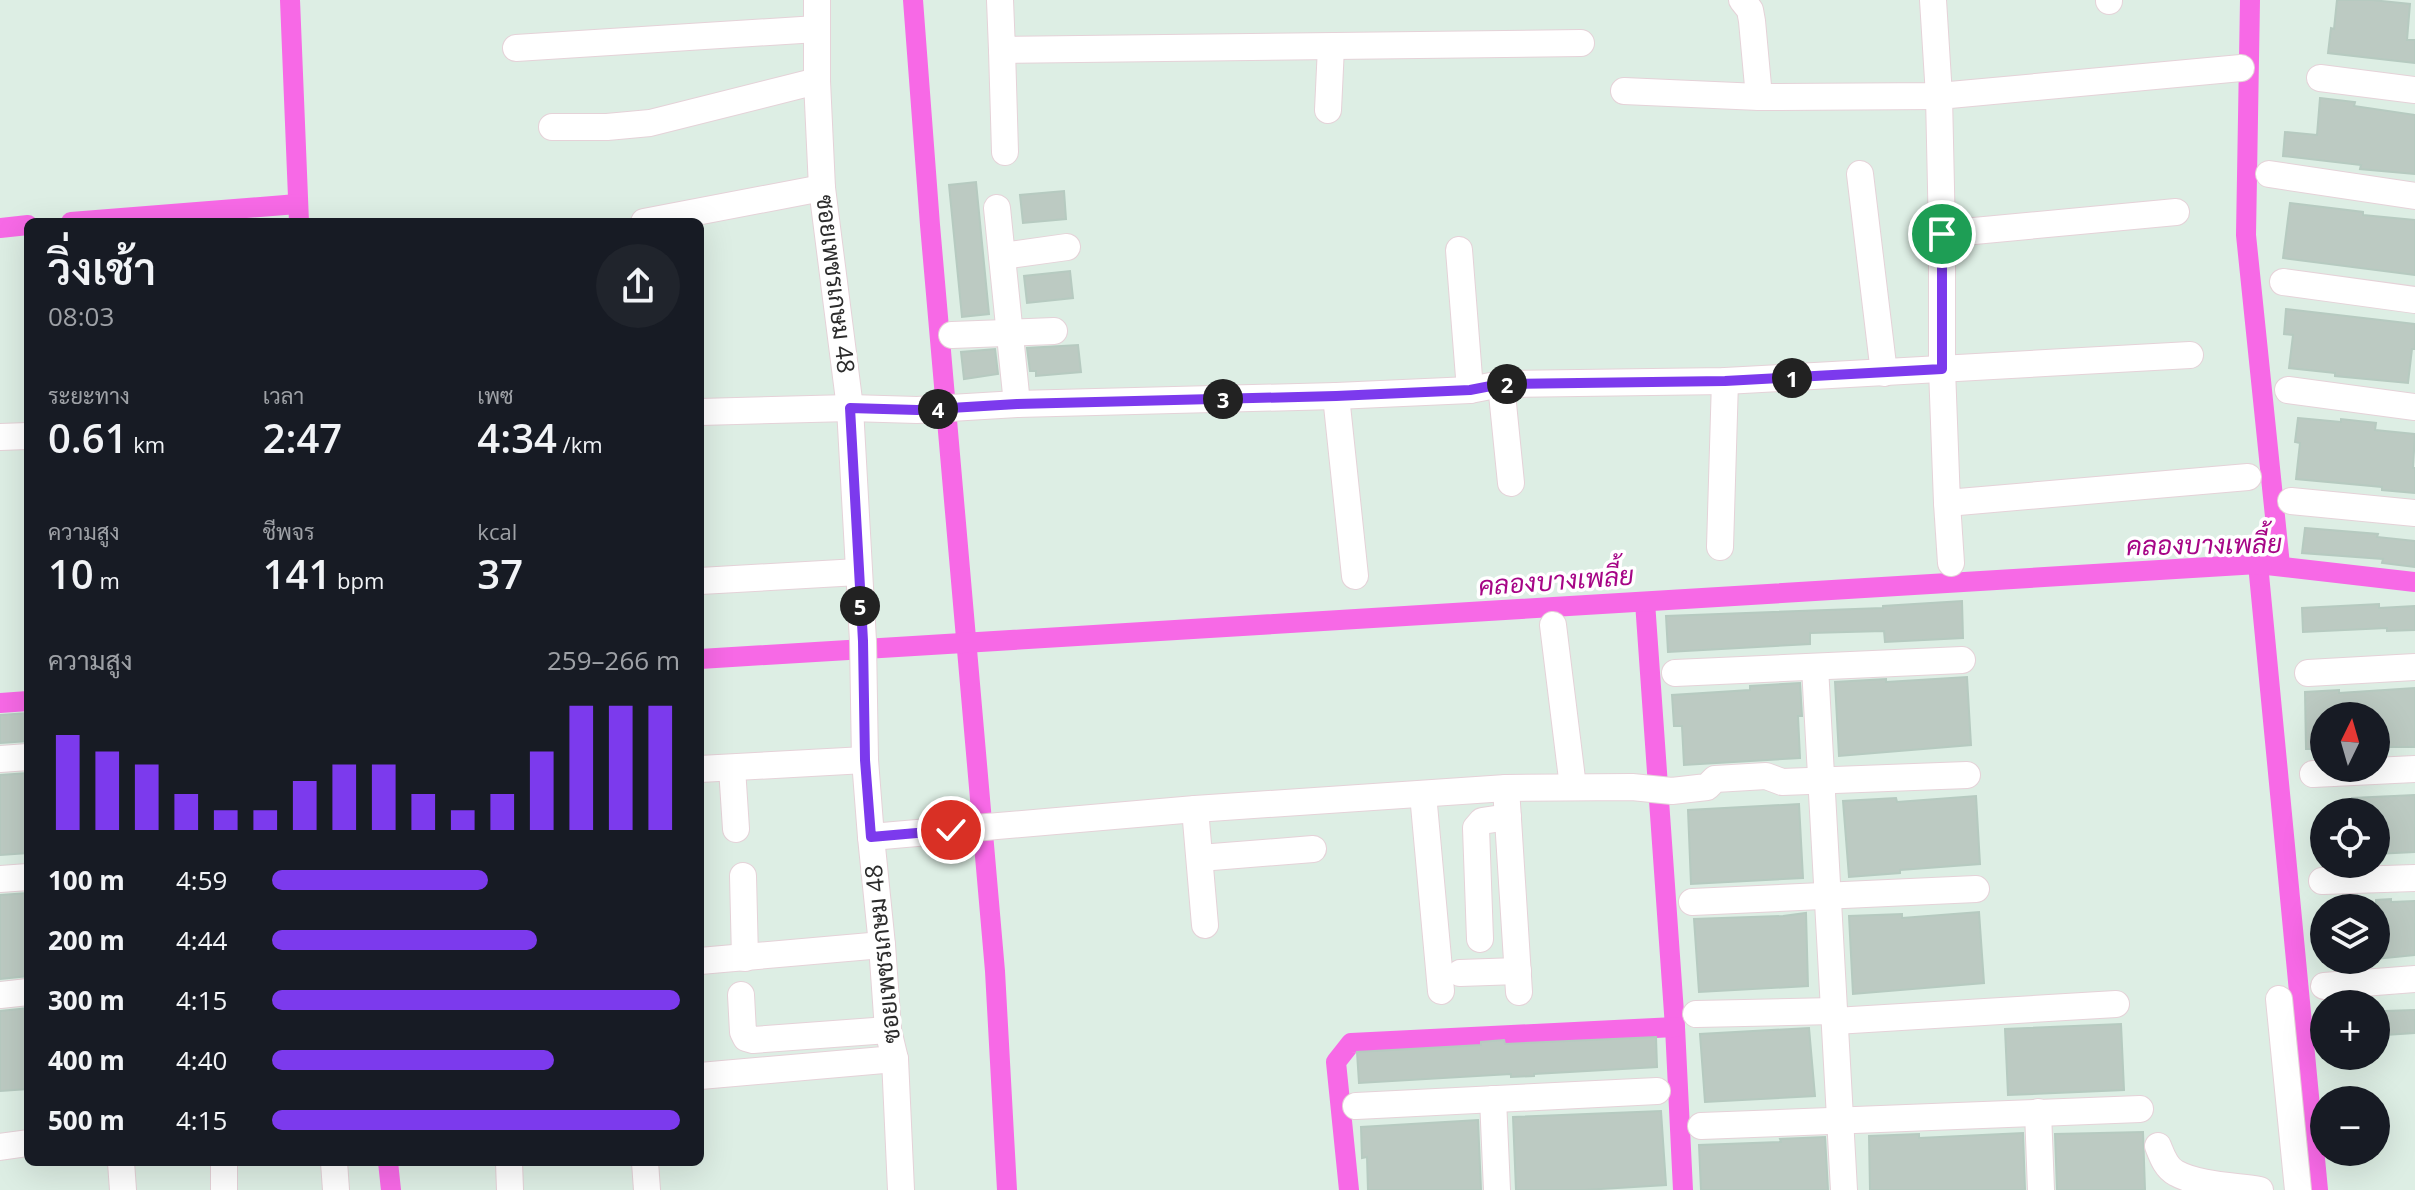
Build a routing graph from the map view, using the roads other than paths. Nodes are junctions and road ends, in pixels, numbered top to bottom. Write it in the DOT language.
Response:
graph roads {
  1 [pos="817,0"];
  2 [pos="1000,0"];
  3 [pos="1742,0"];
  4 [pos="1933,0"];
  5 [pos="817,29"];
  6 [pos="1581,43"];
  7 [pos="1331,47"];
  8 [pos="516,48"];
  9 [pos="1002,50"];
  10 [pos="2241,68"];
  11 [pos="2320,78"];
  12 [pos="817,81"];
  13 [pos="2415,90"];
  14 [pos="1624,91"];
  15 [pos="1939,96"];
  16 [pos="1759,97"];
  17 [pos="1328,110"];
  18 [pos="552,127"];
  19 [pos="1005,152"];
  20 [pos="1860,174"];
  21 [pos="2269,174"];
  22 [pos="822,188"];
  23 [pos="2415,196"];
  24 [pos="997,208"];
  25 [pos="2176,212"];
  26 [pos="665,218"];
  27 [pos="1942,234"];
  28 [pos="1067,247"];
  29 [pos="1459,250"];
  30 [pos="1002,256"];
  31 [pos="2283,282"];
  32 [pos="2415,300"];
  33 [pos="1054,331"];
  34 [pos="1010,333"];
  35 [pos="952,335"];
  36 [pos="2190,355"];
  37 [pos="1942,369"];
  38 [pos="1884,373"];
  39 [pos="1725,381"];
  40 [pos="1501,384"];
  41 [pos="1470,390"];
  42 [pos="2288,390"];
  43 [pos="1336,396"];
  44 [pos="1017,404"];
  45 [pos="2415,407"];
  46 [pos="850,408"];
  47 [pos="704,412"];
  48 [pos="24,436"];
  49 [pos="0,437"];
  50 [pos="2248,477"];
  51 [pos="1511,483"];
  52 [pos="2291,501"];
  53 [pos="1947,503"];
  54 [pos="2415,513"];
  55 [pos="1720,547"];
  56 [pos="1951,563"];
  57 [pos="858,572"];
  58 [pos="1355,576"];
  59 [pos="704,581"];
  60 [pos="1553,625"];
  61 [pos="1962,660"];
  62 [pos="1815,667"];
  63 [pos="2415,667"];
  64 [pos="1675,673"];
  65 [pos="2308,673"];
  66 [pos="24,757"];
  67 [pos="0,759"];
  68 [pos="865,760"];
  69 [pos="732,768"];
  70 [pos="704,769"];
  71 [pos="2415,769"];
  72 [pos="2390,770"];
  73 [pos="1967,775"];
  74 [pos="1821,781"];
  75 [pos="1573,787"];
  76 [pos="1506,788"];
  77 [pos="1423,794"];
  78 [pos="1195,809"];
  79 [pos="1508,817"];
  80 [pos="736,829"];
  81 [pos="871,837"];
  82 [pos="1313,849"];
  83 [pos="1200,858"];
  84 [pos="743,876"];
  85 [pos="24,877"];
  86 [pos="2415,878"];
  87 [pos="0,879"];
  88 [pos="2322,881"];
  89 [pos="1976,889"];
  90 [pos="1828,896"];
  91 [pos="1692,902"];
  92 [pos="1205,925"];
  93 [pos="1480,939"];
  94 [pos="882,945"];
  95 [pos="745,958"];
  96 [pos="704,961"];
  97 [pos="1460,973"];
  98 [pos="2415,979"];
  99 [pos="2324,986"];
  100 [pos="1441,991"];
  101 [pos="24,992"];
  102 [pos="0,995"];
  103 [pos="741,995"];
  104 [pos="2279,999"];
  105 [pos="2116,1004"];
  106 [pos="1696,1014"];
  107 [pos="1834,1016"];
  108 [pos="888,1030"];
  109 [pos="895,1059"];
  110 [pos="704,1076"];
  111 [pos="1657,1091"];
  112 [pos="1493,1099"];
  113 [pos="1356,1106"];
  114 [pos="2140,1109"];
  115 [pos="2038,1112"];
  116 [pos="1841,1120"];
  117 [pos="1701,1126"];
  118 [pos="24,1144"];
  119 [pos="2158,1146"];
  120 [pos="0,1147"];
  121 [pos="121,1166"];
  122 [pos="224,1166"];
  123 [pos="334,1166"];
  124 [pos="509,1166"];
  125 [pos="645,1166"];
  126 [pos="123,1190"];
  127 [pos="224,1190"];
  128 [pos="336,1190"];
  129 [pos="510,1190"];
  130 [pos="647,1190"];
  131 [pos="901,1190"];
  132 [pos="1497,1190"];
  133 [pos="1844,1190"];
  134 [pos="2041,1190"];
  135 [pos="2260,1190"];
  136 [pos="2298,1190"];
  1 -- 5 [label="street, ซอยเพชรเกษม 48"];
  2 -- 9 [label="street"];
  3 -- 16 [label="street"];
  4 -- 15 [label="street"];
  5 -- 8 [label="street"];
  5 -- 12 [label="street, ซอยเพชรเกษม 48"];
  6 -- 7 [label="street"];
  7 -- 9 [label="street"];
  7 -- 17 [label="street"];
  9 -- 19 [label="street"];
  10 -- 15 [label="street"];
  11 -- 13 [label="street"];
  12 -- 18 [label="street"];
  12 -- 22 [label="street, ซอยเพชรเกษม 48"];
  14 -- 16 [label="street"];
  15 -- 16 [label="street"];
  15 -- 27 [label="street"];
  20 -- 38 [label="street"];
  21 -- 23 [label="street"];
  22 -- 26 [label="street"];
  22 -- 46 [label="street, ซอยเพชรเกษม 48"];
  24 -- 30 [label="street"];
  25 -- 27 [label="street"];
  27 -- 37 [label="street"];
  28 -- 30 [label="street"];
  29 -- 41 [label="street"];
  30 -- 34 [label="street"];
  31 -- 32 [label="street"];
  33 -- 34 [label="street"];
  34 -- 35 [label="street"];
  34 -- 44 [label="street"];
  36 -- 37 [label="street"];
  37 -- 38 [label="street"];
  37 -- 53 [label="street"];
  38 -- 39 [label="street"];
  39 -- 40 [label="street"];
  39 -- 55 [label="street"];
  40 -- 41 [label="street"];
  40 -- 51 [label="street"];
  41 -- 43 [label="street"];
  42 -- 45 [label="street"];
  43 -- 44 [label="street"];
  43 -- 58 [label="street"];
  44 -- 46 [label="street"];
  46 -- 47 [label="street"];
  46 -- 57 [label="street, ซอยเพชรเกษม 48"];
  48 -- 49 [label="street"];
  50 -- 53 [label="street"];
  52 -- 54 [label="street"];
  53 -- 56 [label="street"];
  57 -- 59 [label="street"];
  57 -- 68 [label="street, ซอยเพชรเกษม 48"];
  60 -- 75 [label="street"];
  61 -- 62 [label="street"];
  62 -- 64 [label="street"];
  62 -- 74 [label="street"];
  63 -- 65 [label="street"];
  66 -- 67 [label="street"];
  68 -- 69 [label="street"];
  68 -- 81 [label="street, ซอยเพชรเกษม 48"];
  69 -- 70 [label="street"];
  69 -- 80 [label="street"];
  71 -- 72 [label="street"];
  73 -- 74 [label="street"];
  74 -- 75 [label="street"];
  74 -- 90 [label="street"];
  75 -- 76 [label="street"];
  76 -- 77 [label="street"];
  76 -- 79 [label="street"];
  77 -- 78 [label="street"];
  77 -- 100 [label="street"];
  78 -- 81 [label="street"];
  78 -- 83 [label="street"];
  79 -- 93 [label="street"];
  79 -- 97 [label="street"];
  81 -- 94 [label="street, ซอยเพชรเกษม 48"];
  82 -- 83 [label="street"];
  83 -- 92 [label="street"];
  84 -- 95 [label="street"];
  85 -- 87 [label="street"];
  86 -- 88 [label="street"];
  89 -- 90 [label="street"];
  90 -- 91 [label="street"];
  90 -- 107 [label="street"];
  94 -- 95 [label="street"];
  94 -- 108 [label="street, ซอยเพชรเกษม 48"];
  95 -- 96 [label="street"];
  98 -- 99 [label="street"];
  101 -- 102 [label="street"];
  103 -- 108 [label="street"];
  104 -- 136 [label="street"];
  105 -- 107 [label="street"];
  106 -- 107 [label="street"];
  107 -- 116 [label="street"];
  108 -- 109 [label="street, ซอยเพชรเกษม 48"];
  109 -- 110 [label="street"];
  109 -- 131 [label="street, ซอยเพชรเกษม 48"];
  111 -- 112 [label="street"];
  112 -- 113 [label="street"];
  112 -- 132 [label="street"];
  114 -- 115 [label="street"];
  115 -- 116 [label="street"];
  115 -- 134 [label="street"];
  116 -- 117 [label="street"];
  116 -- 133 [label="street"];
  118 -- 120 [label="street"];
  119 -- 135 [label="street"];
  121 -- 126 [label="street"];
  122 -- 127 [label="street"];
  123 -- 128 [label="street"];
  124 -- 129 [label="street"];
  125 -- 130 [label="street"];
}
